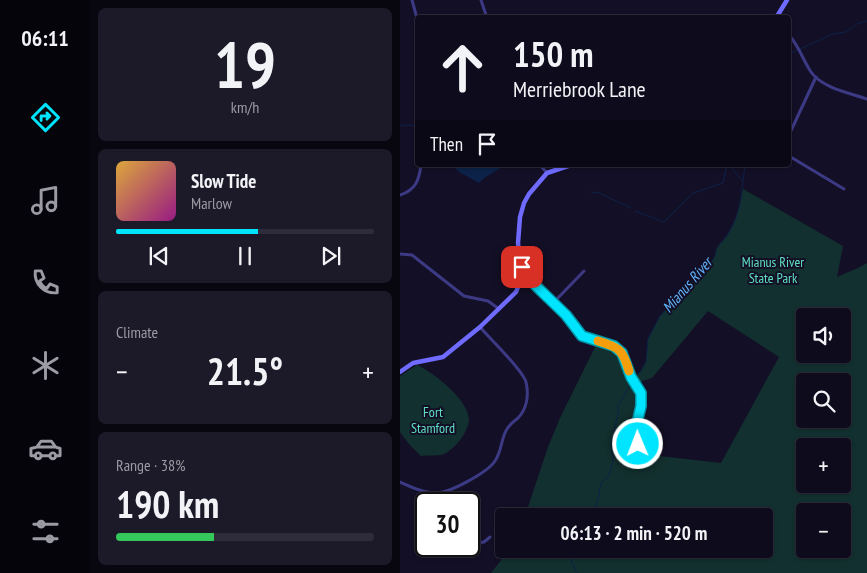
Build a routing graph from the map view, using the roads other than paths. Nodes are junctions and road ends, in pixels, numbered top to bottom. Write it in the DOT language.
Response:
graph roads {
  1 [pos="412,0"];
  2 [pos="481,0"];
  3 [pos="787,0"];
  4 [pos="416,15"];
  5 [pos="486,15"];
  6 [pos="778,15"];
  7 [pos="791,38"];
  8 [pos="816,78"];
  9 [pos="867,99"];
  10 [pos="791,131"];
  11 [pos="791,157"];
  12 [pos="421,167"];
  13 [pos="542,167"];
  14 [pos="565,167"];
  15 [pos="547,173"];
  16 [pos="844,189"];
  17 [pos="400,195"];
  18 [pos="400,254"];
  19 [pos="522,267"];
  20 [pos="584,271"];
  21 [pos="521,283"];
  22 [pos="536,286"];
  23 [pos="554,302"];
  24 [pos="499,310"];
  25 [pos="480,327"];
  26 [pos="400,372"];
  27 [pos="655,448"];
  28 [pos="400,482"];
  29 [pos="431,492"];
  30 [pos="440,492"];
  31 [pos="490,537"];
  32 [pos="480,543"];
  1 -- 4 [label="street"];
  2 -- 5 [label="street"];
  3 -- 6 [label="street"];
  7 -- 8 [label="street"];
  8 -- 9 [label="street"];
  8 -- 10 [label="street"];
  11 -- 16 [label="street"];
  12 -- 17 [label="street"];
  13 -- 15 [label="street"];
  14 -- 15 [label="street"];
  15 -- 19 [label="street"];
  18 -- 24 [label="street"];
  19 -- 21 [label="street"];
  19 -- 22 [label="street"];
  20 -- 23 [label="street"];
  21 -- 22 [label="street"];
  21 -- 24 [label="street"];
  22 -- 23 [label="street"];
  23 -- 27 [label="street"];
  24 -- 25 [label="street"];
  25 -- 26 [label="street"];
  25 -- 30 [label="street"];
  28 -- 29 [label="street"];
  31 -- 32 [label="street"];
}
